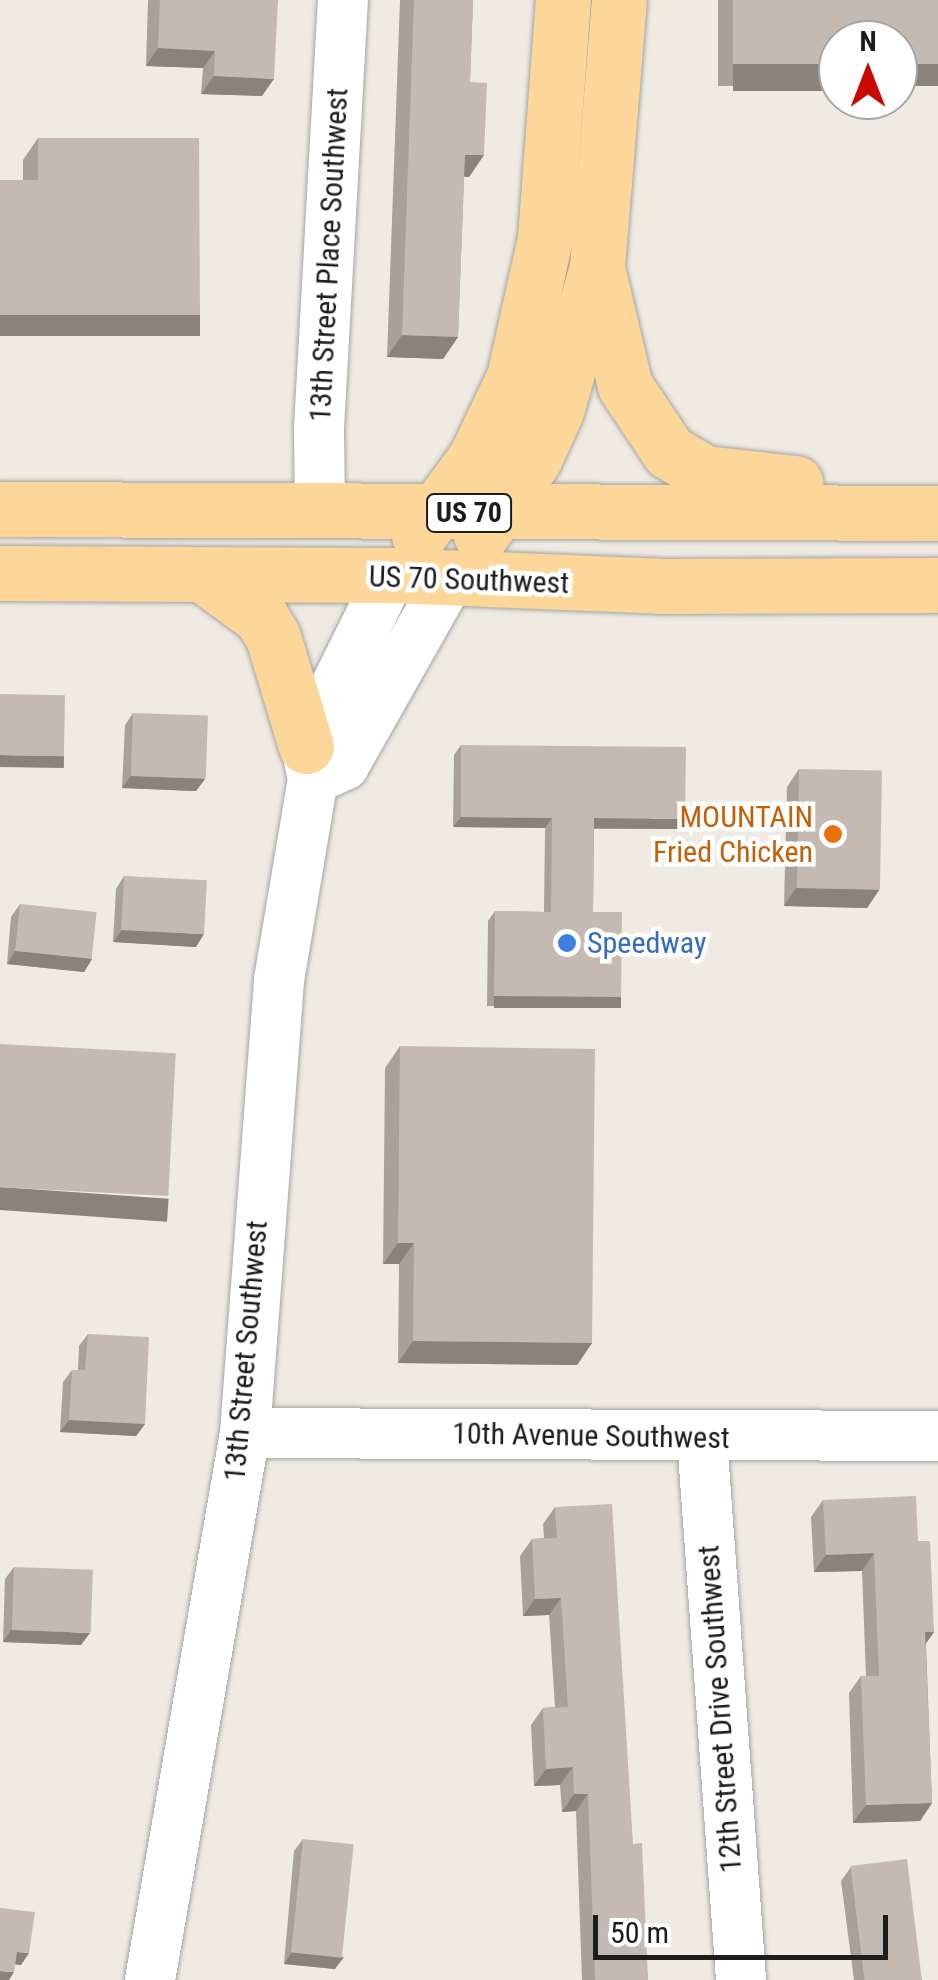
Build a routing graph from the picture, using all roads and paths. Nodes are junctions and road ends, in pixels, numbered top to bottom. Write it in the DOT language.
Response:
graph roads {
  1 [pos="343,0"];
  2 [pos="563,0"];
  3 [pos="619,0"];
  4 [pos="597,267"];
  5 [pos="938,486"];
  6 [pos="0,508"];
  7 [pos="320,511"];
  8 [pos="436,511"];
  9 [pos="495,514"];
  10 [pos="938,514"];
  11 [pos="0,573"];
  12 [pos="391,575"];
  13 [pos="205,576"];
  14 [pos="450,578"];
  15 [pos="938,584"];
  16 [pos="310,762"];
  17 [pos="245,1433"];
  18 [pos="938,1436"];
  19 [pos="702,1438"];
  20 [pos="150,1980"];
  21 [pos="741,1980"];
  1 -- 7 [label="street, 13th Street Place Southwest"];
  2 -- 8 [label="main road, 13th Street Southwest"];
  3 -- 4 [label="main road"];
  4 -- 5 [label="main road"];
  4 -- 9 [label="main road"];
  6 -- 7 [label="main road, US 70"];
  7 -- 8 [label="main road, US 70"];
  8 -- 9 [label="main road, US 70"];
  8 -- 12 [label="main road, 13th Street Southwest"];
  9 -- 10 [label="main road, US 70"];
  9 -- 14 [label="main road"];
  11 -- 13 [label="main road, US 70 Southwest / US 70"];
  12 -- 13 [label="main road, US 70 Southwest / US 70"];
  12 -- 14 [label="main road, US 70 Southwest / US 70"];
  12 -- 16 [label="street, 13th Street Southwest"];
  13 -- 16 [label="main road"];
  14 -- 15 [label="main road, US 70 Southwest / US 70"];
  14 -- 16 [label="street"];
  16 -- 17 [label="street, 13th Street Southwest"];
  17 -- 19 [label="street, 10th Avenue Southwest"];
  17 -- 20 [label="street, 13th Street Southwest"];
  18 -- 19 [label="street, 10th Avenue Southwest"];
  19 -- 21 [label="street, 12th Street Drive Southwest"];
}
